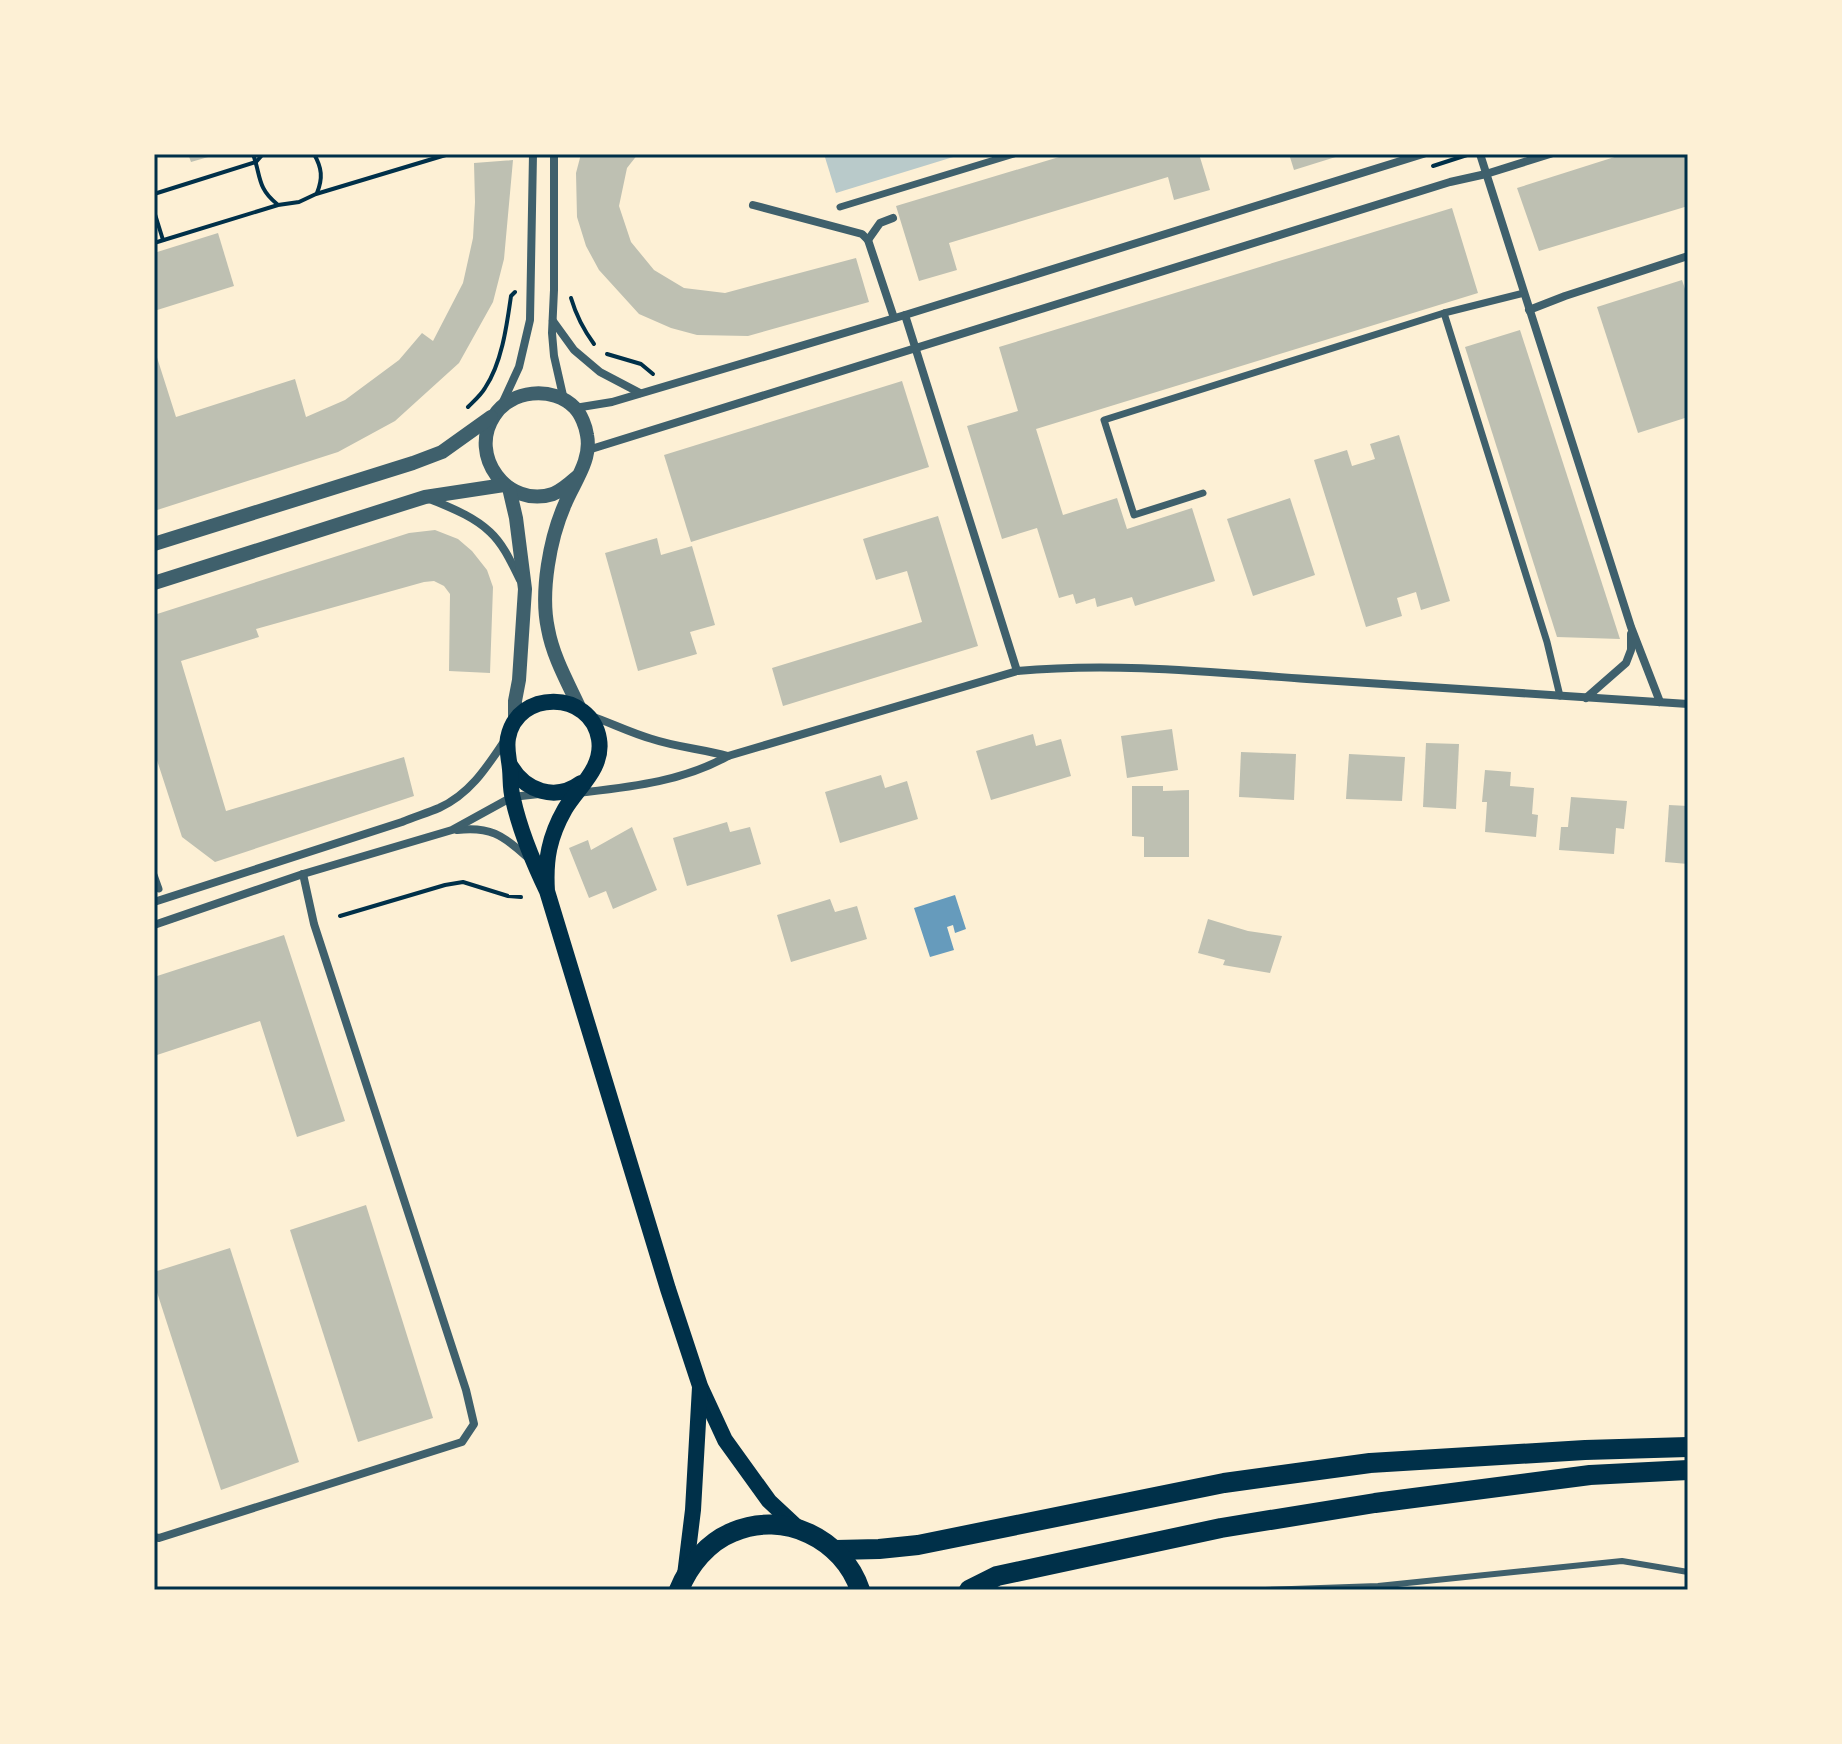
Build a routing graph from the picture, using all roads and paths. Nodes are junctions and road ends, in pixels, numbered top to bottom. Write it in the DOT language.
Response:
graph roads {
  1 [pos="253,154"];
  2 [pos="263,154"];
  3 [pos="314,154"];
  4 [pos="424,154"];
  5 [pos="449,154"];
  6 [pos="533,154"];
  7 [pos="554,154"];
  8 [pos="1014,154"];
  9 [pos="1423,154"];
  10 [pos="1480,154"];
  11 [pos="1550,154"];
  12 [pos="426,161"];
  13 [pos="256,162"];
  14 [pos="1486,174"];
  15 [pos="154,194"];
  16 [pos="316,194"];
  17 [pos="278,205"];
  18 [pos="753,205"];
  19 [pos="840,207"];
  20 [pos="154,211"];
  21 [pos="893,218"];
  22 [pos="163,240"];
  23 [pos="868,240"];
  24 [pos="154,243"];
  25 [pos="1688,256"];
  26 [pos="531,289"];
  27 [pos="554,290"];
  28 [pos="1524,293"];
  29 [pos="1529,310"];
  30 [pos="1444,313"];
  31 [pos="905,315"];
  32 [pos="894,318"];
  33 [pos="553,320"];
  34 [pos="915,348"];
  35 [pos="657,388"];
  36 [pos="640,393"];
  37 [pos="570,404"];
  38 [pos="465,411"];
  39 [pos="496,412"];
  40 [pos="588,450"];
  41 [pos="578,476"];
  42 [pos="506,486"];
  43 [pos="1203,493"];
  44 [pos="425,497"];
  45 [pos="154,544"];
  46 [pos="154,583"];
  47 [pos="525,589"];
  48 [pos="1631,627"];
  49 [pos="1017,671"];
  50 [pos="1560,696"];
  51 [pos="1586,698"];
  52 [pos="1660,702"];
  53 [pos="1688,704"];
  54 [pos="584,712"];
  55 [pos="511,728"];
  56 [pos="728,756"];
  57 [pos="510,764"];
  58 [pos="567,790"];
  59 [pos="512,797"];
  60 [pos="452,830"];
  61 [pos="532,861"];
  62 [pos="303,874"];
  63 [pos="154,875"];
  64 [pos="159,889"];
  65 [pos="547,891"];
  66 [pos="521,897"];
  67 [pos="154,902"];
  68 [pos="340,916"];
  69 [pos="154,925"];
  70 [pos="700,1386"];
  71 [pos="1688,1447"];
  72 [pos="1688,1470"];
  73 [pos="798,1528"];
  74 [pos="154,1537"];
  75 [pos="836,1550"];
  76 [pos="1688,1572"];
  77 [pos="682,1582"];
  78 [pos="860,1590"];
  79 [pos="969,1590"];
  80 [pos="1265,1590"];
  1 -- 13 [label="path"];
  2 -- 13 [label="path"];
  3 -- 16 [label="path"];
  4 -- 12 [label="path"];
  5 -- 12 [label="path"];
  6 -- 26 [label="street"];
  7 -- 27 [label="street"];
  8 -- 19 [label="street"];
  9 -- 31 [label="street"];
  10 -- 14 [label="street"];
  11 -- 14 [label="street"];
  12 -- 16 [label="path"];
  13 -- 15 [label="path"];
  13 -- 17 [label="path"];
  14 -- 28 [label="street"];
  14 -- 34 [label="street"];
  16 -- 17 [label="path"];
  17 -- 22 [label="path"];
  18 -- 23 [label="street"];
  20 -- 22 [label="path"];
  21 -- 23 [label="street"];
  22 -- 24 [label="path"];
  23 -- 32 [label="street"];
  25 -- 29 [label="street"];
  26 -- 38 [label="path"];
  26 -- 39 [label="street"];
  27 -- 33 [label="street"];
  27 -- 35 [label="path"];
  28 -- 29 [label="street"];
  28 -- 30 [label="street"];
  29 -- 48 [label="street"];
  30 -- 43 [label="street"];
  30 -- 50 [label="street"];
  31 -- 32 [label="street"];
  31 -- 34 [label="street"];
  32 -- 35 [label="street"];
  33 -- 36 [label="street"];
  33 -- 37 [label="street"];
  34 -- 40 [label="street"];
  34 -- 49 [label="street"];
  35 -- 36 [label="street"];
  36 -- 37 [label="street"];
  37 -- 39 [label="street"];
  37 -- 40 [label="street"];
  39 -- 42 [label="street"];
  39 -- 45 [label="street"];
  40 -- 41 [label="street"];
  41 -- 42 [label="street"];
  41 -- 54 [label="street"];
  42 -- 44 [label="street"];
  42 -- 47 [label="street"];
  44 -- 46 [label="street"];
  44 -- 47 [label="street"];
  47 -- 55 [label="street"];
  48 -- 51 [label="street"];
  48 -- 52 [label="street"];
  49 -- 50 [label="street"];
  49 -- 56 [label="street"];
  50 -- 51 [label="street"];
  51 -- 52 [label="street"];
  52 -- 53 [label="street"];
  54 -- 55 [label="main road"];
  54 -- 56 [label="street"];
  54 -- 58 [label="main road"];
  55 -- 57 [label="main road"];
  55 -- 67 [label="street"];
  56 -- 58 [label="street"];
  57 -- 58 [label="main road"];
  57 -- 59 [label="main road"];
  58 -- 59 [label="street"];
  58 -- 65 [label="main road"];
  59 -- 60 [label="street"];
  59 -- 61 [label="main road"];
  60 -- 61 [label="street"];
  60 -- 62 [label="street"];
  61 -- 65 [label="main road"];
  62 -- 69 [label="street"];
  62 -- 74 [label="street"];
  63 -- 64 [label="street"];
  65 -- 70 [label="main road"];
  66 -- 68 [label="path"];
  70 -- 73 [label="main road"];
  70 -- 77 [label="main road"];
  71 -- 75 [label="main road"];
  72 -- 79 [label="main road"];
  73 -- 75 [label="main road"];
  73 -- 77 [label="main road"];
  75 -- 78 [label="main road"];
  76 -- 80 [label="lane"];
}
